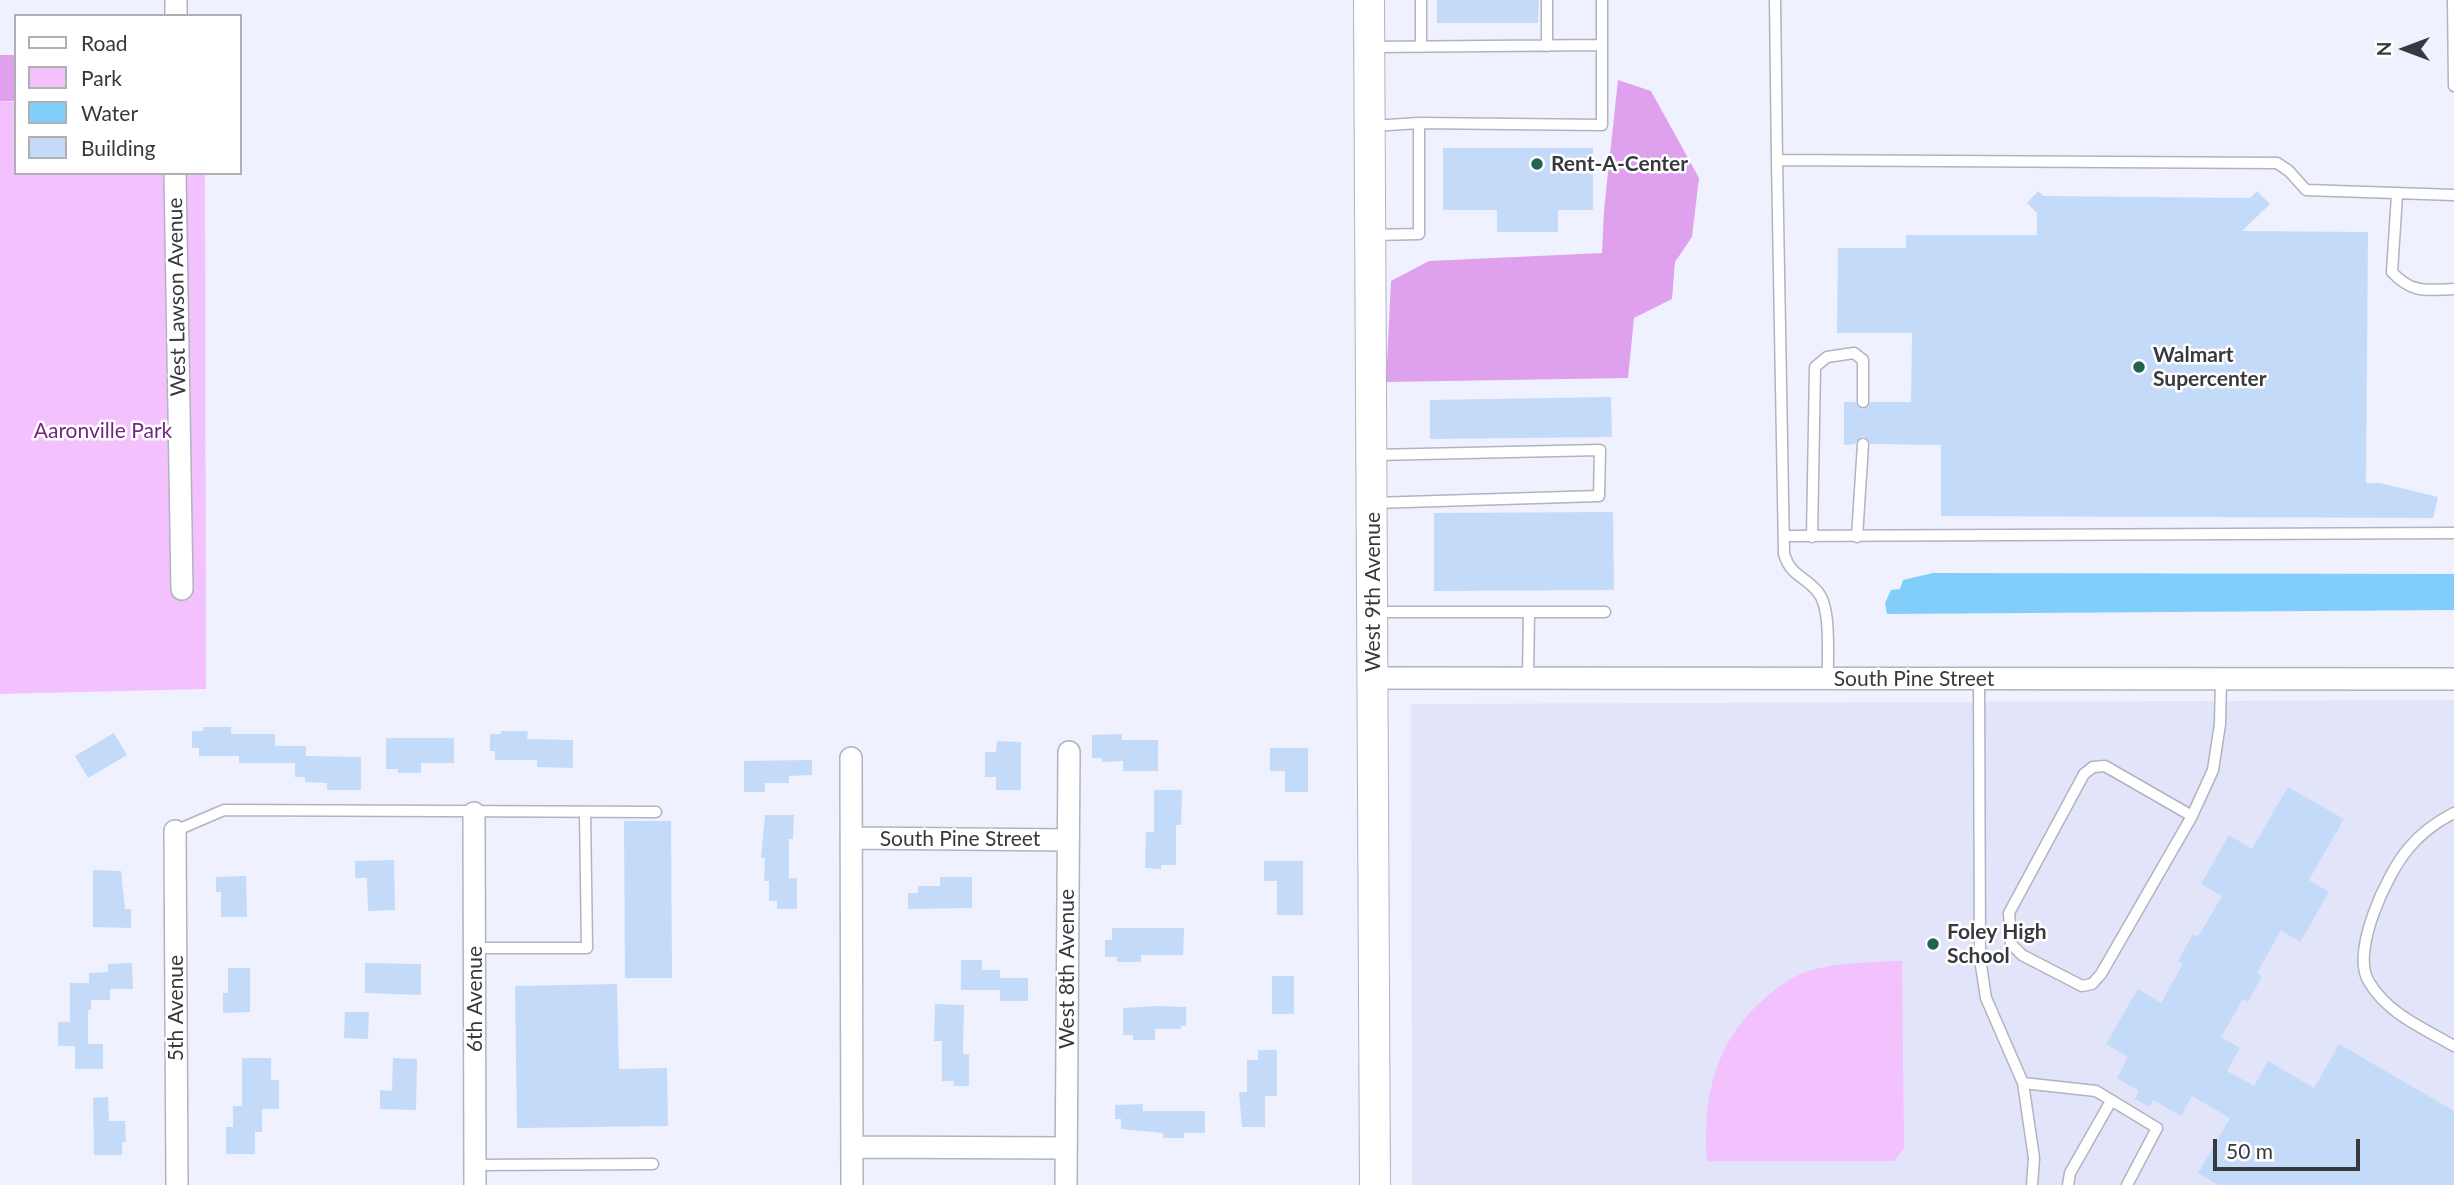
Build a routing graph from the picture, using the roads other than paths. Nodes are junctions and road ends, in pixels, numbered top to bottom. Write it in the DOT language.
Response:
graph roads {
  1 [pos="1368,0"];
  2 [pos="1421,0"];
  3 [pos="1547,0"];
  4 [pos="1602,0"];
  5 [pos="1775,0"];
  6 [pos="2453,0"];
  7 [pos="1547,46"];
  8 [pos="1602,46"];
  9 [pos="1369,47"];
  10 [pos="1421,47"];
  11 [pos="2454,86"];
  12 [pos="1419,123"];
  13 [pos="1370,126"];
  14 [pos="1777,160"];
  15 [pos="176,175"];
  16 [pos="2398,195"];
  17 [pos="2454,195"];
  18 [pos="1370,235"];
  19 [pos="2454,289"];
  20 [pos="1863,402"];
  21 [pos="1863,444"];
  22 [pos="1371,455"];
  23 [pos="1373,503"];
  24 [pos="2454,533"];
  25 [pos="1784,536"];
  26 [pos="1812,537"];
  27 [pos="1857,537"];
  28 [pos="182,589"];
  29 [pos="1372,612"];
  30 [pos="1529,612"];
  31 [pos="1605,612"];
  32 [pos="1373,678"];
  33 [pos="1528,678"];
  34 [pos="1828,679"];
  35 [pos="1979,679"];
  36 [pos="2221,679"];
  37 [pos="2454,680"];
  38 [pos="1069,752"];
  39 [pos="851,758"];
  40 [pos="585,812"];
  41 [pos="656,812"];
  42 [pos="474,813"];
  43 [pos="2454,813"];
  44 [pos="2192,816"];
  45 [pos="175,831"];
  46 [pos="852,838"];
  47 [pos="1067,840"];
  48 [pos="475,948"];
  49 [pos="2454,1046"];
  50 [pos="2023,1083"];
  51 [pos="2111,1101"];
  52 [pos="853,1147"];
  53 [pos="1066,1148"];
  54 [pos="653,1164"];
  55 [pos="475,1175"];
  56 [pos="177,1185"];
  57 [pos="852,1185"];
  58 [pos="1066,1185"];
  59 [pos="1375,1185"];
  60 [pos="2032,1185"];
  61 [pos="2068,1185"];
  62 [pos="2127,1185"];
  1 -- 9 [label="street, West 9th Avenue"];
  2 -- 10 [label="lane"];
  3 -- 7 [label="lane"];
  4 -- 8 [label="lane"];
  5 -- 14 [label="lane"];
  6 -- 11 [label="lane"];
  7 -- 8 [label="lane"];
  7 -- 10 [label="lane"];
  8 -- 12 [label="lane"];
  9 -- 10 [label="lane"];
  9 -- 13 [label="street, West 9th Avenue"];
  12 -- 13 [label="lane"];
  12 -- 18 [label="lane"];
  13 -- 18 [label="street, West 9th Avenue"];
  14 -- 16 [label="lane"];
  14 -- 25 [label="lane"];
  15 -- 28 [label="street, West Lawson Avenue"];
  16 -- 17 [label="lane"];
  16 -- 19 [label="lane"];
  18 -- 22 [label="street, West 9th Avenue"];
  20 -- 26 [label="lane"];
  21 -- 27 [label="lane"];
  22 -- 23 [label="street, West 9th Avenue"];
  22 -- 23 [label="lane"];
  23 -- 29 [label="street, West 9th Avenue"];
  24 -- 27 [label="lane"];
  25 -- 26 [label="lane"];
  25 -- 34 [label="lane"];
  26 -- 27 [label="lane"];
  29 -- 30 [label="lane"];
  29 -- 32 [label="street, West 9th Avenue"];
  30 -- 31 [label="lane"];
  30 -- 33 [label="lane"];
  32 -- 33 [label="street, South Pine Street"];
  32 -- 59 [label="street, West 9th Avenue"];
  33 -- 34 [label="street, South Pine Street"];
  34 -- 35 [label="street, South Pine Street"];
  35 -- 36 [label="street, South Pine Street"];
  35 -- 50 [label="lane"];
  36 -- 37 [label="street, South Pine Street"];
  36 -- 44 [label="lane"];
  38 -- 47 [label="street, West 8th Avenue"];
  39 -- 46 [label="street"];
  40 -- 41 [label="lane"];
  40 -- 42 [label="lane"];
  40 -- 48 [label="lane"];
  42 -- 45 [label="lane"];
  42 -- 48 [label="street, 6th Avenue"];
  43 -- 49 [label="lane"];
  44 -- 44 [label="lane"];
  45 -- 56 [label="street, 5th Avenue"];
  46 -- 47 [label="street, South Pine Street"];
  46 -- 52 [label="street"];
  47 -- 53 [label="street, West 8th Avenue"];
  48 -- 55 [label="street, 6th Avenue"];
  50 -- 51 [label="lane"];
  50 -- 60 [label="lane"];
  51 -- 61 [label="lane"];
  51 -- 62 [label="lane"];
  52 -- 53 [label="street"];
  52 -- 57 [label="street"];
  53 -- 58 [label="street, West 8th Avenue"];
  54 -- 55 [label="lane"];
}
